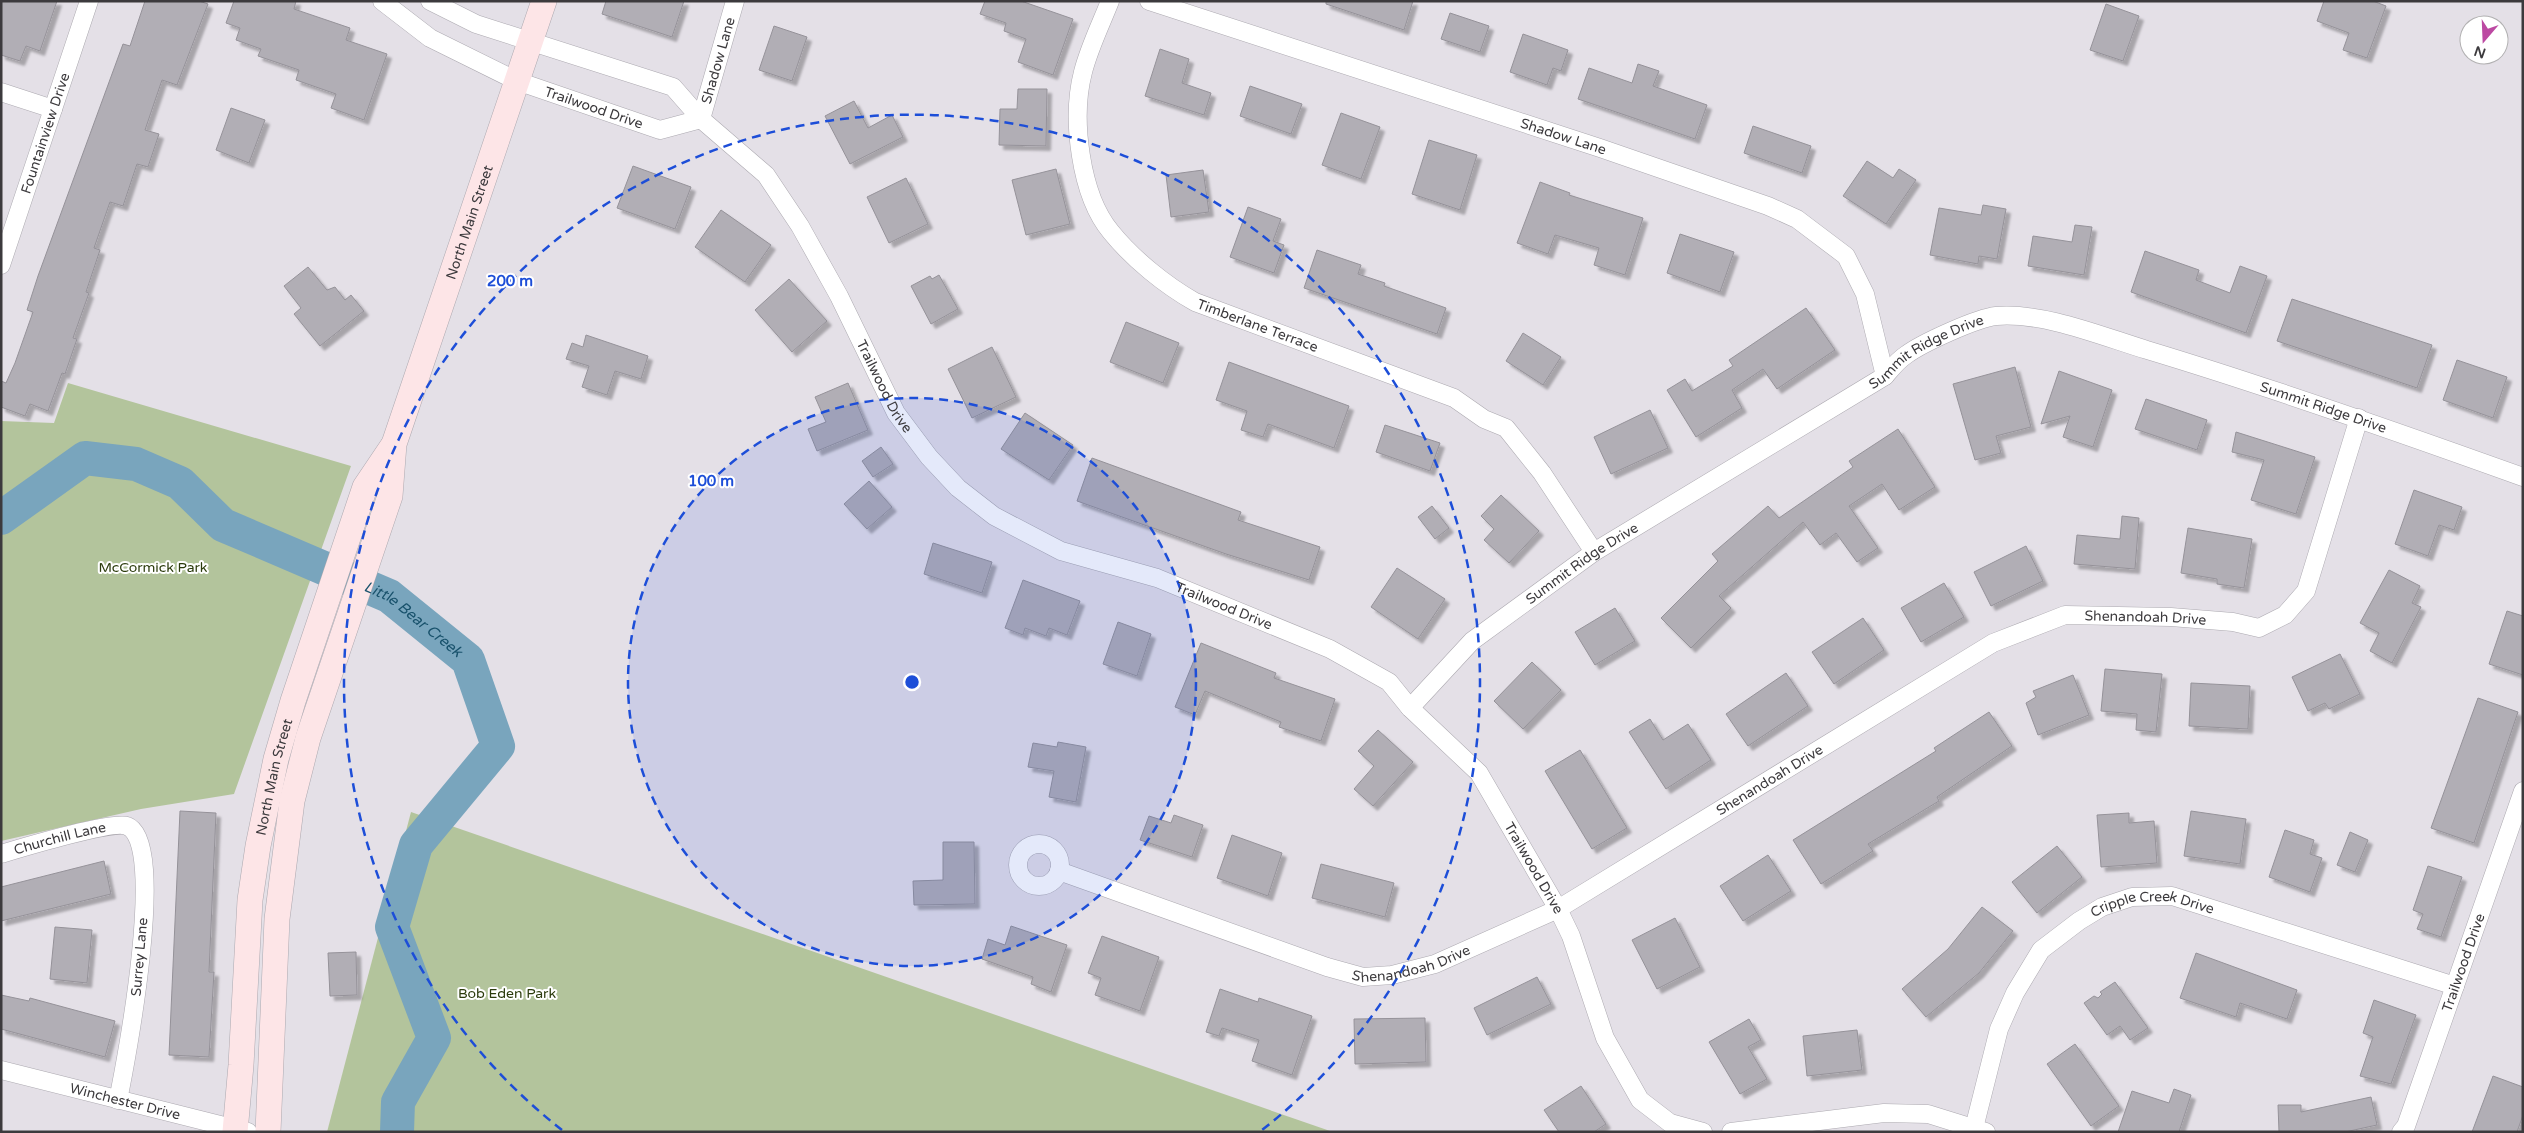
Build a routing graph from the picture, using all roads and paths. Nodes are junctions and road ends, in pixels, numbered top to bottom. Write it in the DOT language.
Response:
graph roads {
  1 [pos="89,1"];
  2 [pos="382,1"];
  3 [pos="430,1"];
  4 [pos="544,1"];
  5 [pos="735,1"];
  6 [pos="1110,1"];
  7 [pos="1149,1"];
  8 [pos="530,41"];
  9 [pos="517,81"];
  10 [pos="1,92"];
  11 [pos="53,109"];
  12 [pos="701,119"];
  13 [pos="1,265"];
  14 [pos="1885,376"];
  15 [pos="2359,418"];
  16 [pos="394,444"];
  17 [pos="2523,477"];
  18 [pos="1594,552"];
  19 [pos="1410,708"];
  20 [pos="2523,791"];
  21 [pos="120,825"];
  22 [pos="1,854"];
  23 [pos="1060,871"];
  24 [pos="1558,909"];
  25 [pos="2455,986"];
  26 [pos="1,1070"];
  27 [pos="118,1100"];
  28 [pos="1980,1130"];
  29 [pos="240,1131"];
  30 [pos="268,1132"];
  31 [pos="1703,1132"];
  32 [pos="1731,1132"];
  33 [pos="2401,1132"];
  1 -- 11 [label="street, Fountainview Drive"];
  2 -- 9 [label="street"];
  3 -- 8 [label="street"];
  4 -- 8 [label="main road, North Main Street"];
  5 -- 12 [label="street, Shadow Lane"];
  6 -- 18 [label="street, Timberlane Terrace"];
  7 -- 14 [label="street, Shadow Lane"];
  8 -- 9 [label="main road, North Main Street"];
  8 -- 12 [label="street, Trailwood Drive"];
  9 -- 12 [label="street, Trailwood Drive"];
  9 -- 16 [label="main road, North Main Street"];
  10 -- 11 [label="street"];
  11 -- 13 [label="street, Fountainview Drive"];
  12 -- 19 [label="street, Trailwood Drive"];
  14 -- 15 [label="street, Summit Ridge Drive"];
  14 -- 18 [label="street, Summit Ridge Drive"];
  15 -- 17 [label="street, Summit Ridge Drive"];
  15 -- 24 [label="street, Shenandoah Drive"];
  16 -- 29 [label="main road, North Main Street"];
  16 -- 30 [label="main road, North Main Street"];
  18 -- 19 [label="street, Summit Ridge Drive"];
  19 -- 24 [label="street, Trailwood Drive"];
  20 -- 25 [label="street, Trailwood Drive"];
  21 -- 22 [label="street, Churchill Lane"];
  21 -- 27 [label="street, Surrey Lane"];
  23 -- 24 [label="street, Shenandoah Drive"];
  24 -- 31 [label="street, Trailwood Drive"];
  25 -- 28 [label="street, Cripple Creek Drive"];
  25 -- 33 [label="street, Trailwood Drive"];
  26 -- 27 [label="street, Winchester Drive"];
  27 -- 29 [label="street, Winchester Drive"];
  28 -- 32 [label="street"];
}
